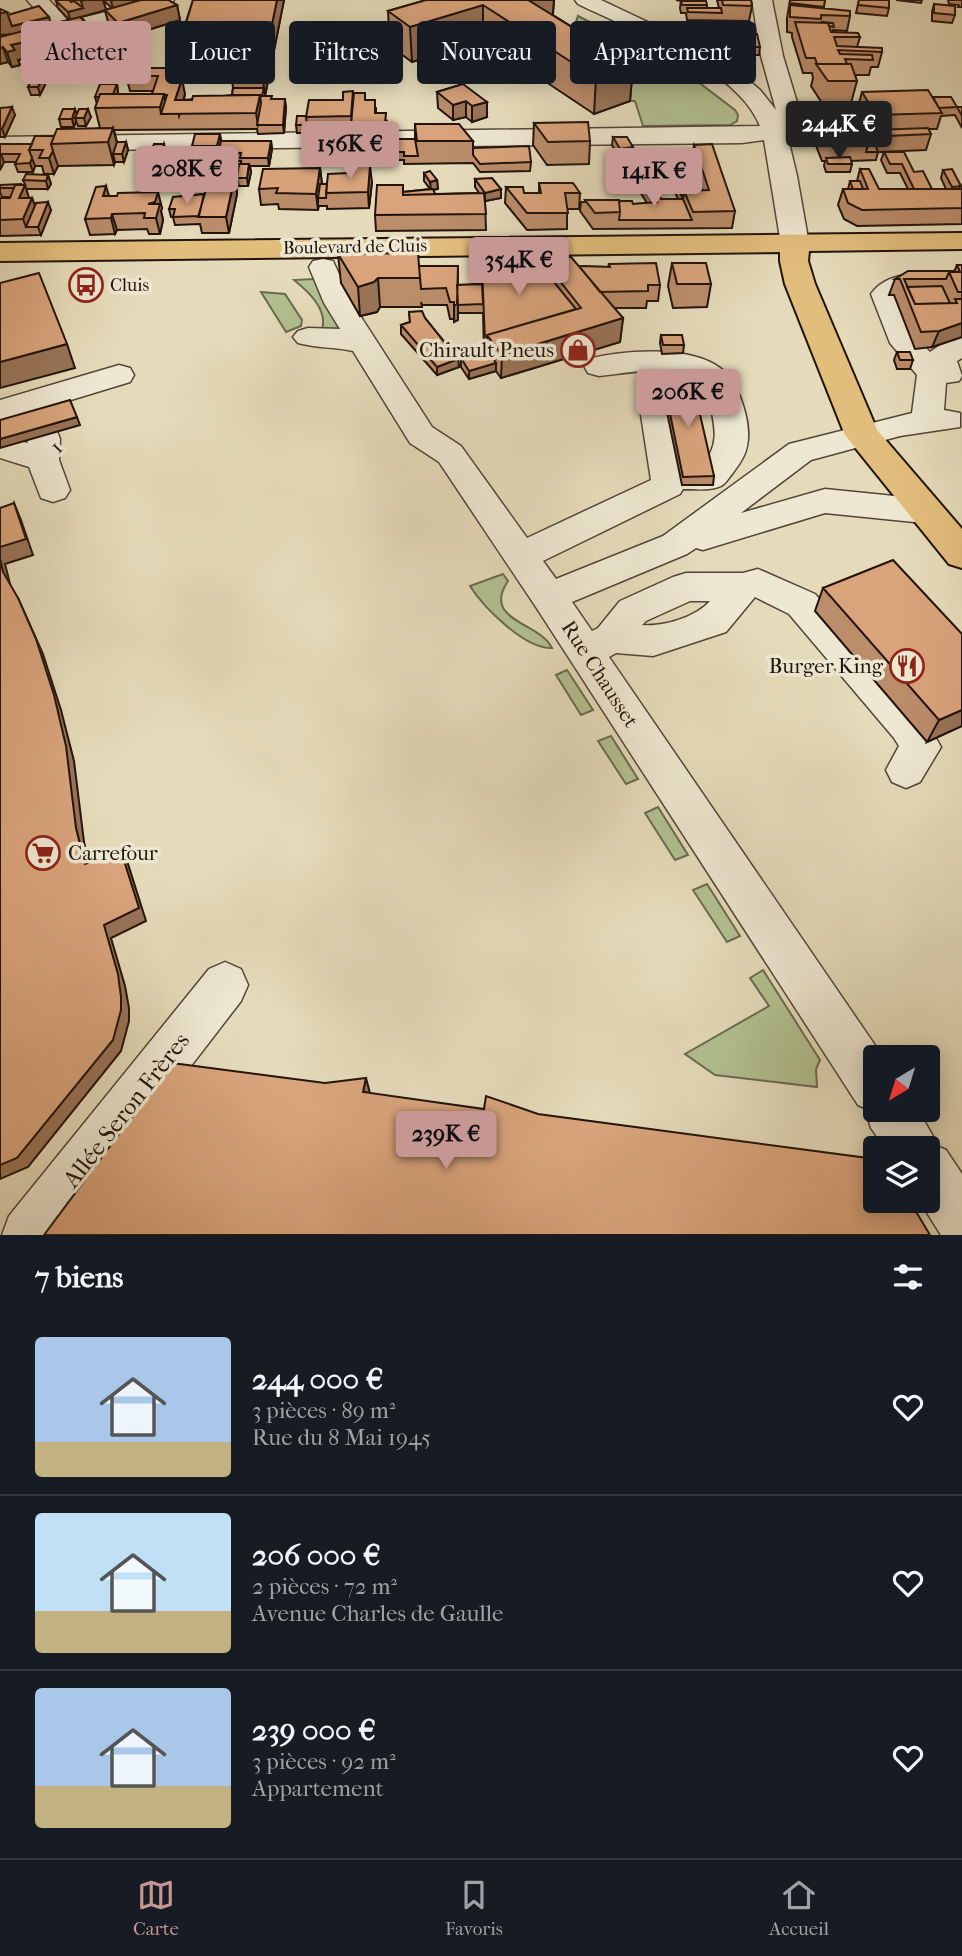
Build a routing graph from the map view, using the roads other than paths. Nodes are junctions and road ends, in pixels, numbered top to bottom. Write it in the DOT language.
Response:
graph roads {
  1 [pos="37,0"];
  2 [pos="164,0"];
  3 [pos="585,0"];
  4 [pos="762,0"];
  5 [pos="58,21"];
  6 [pos="86,21"];
  7 [pos="627,21"];
  8 [pos="21,38"];
  9 [pos="0,43"];
  10 [pos="772,56"];
  11 [pos="756,64"];
  12 [pos="739,84"];
  13 [pos="774,132"];
  14 [pos="0,144"];
  15 [pos="962,241"];
  16 [pos="0,252"];
  17 [pos="795,252"];
  18 [pos="962,259"];
  19 [pos="323,267"];
  20 [pos="0,270"];
  21 [pos="962,283"];
  22 [pos="308,337"];
  23 [pos="363,344"];
  24 [pos="962,344"];
  25 [pos="948,374"];
  26 [pos="118,375"];
  27 [pos="22,406"];
  28 [pos="687,435"];
  29 [pos="862,435"];
  30 [pos="0,453"];
  31 [pos="48,475"];
  32 [pos="924,510"];
  33 [pos="675,545"];
  34 [pos="962,554"];
  35 [pos="521,556"];
  36 [pos="549,597"];
  37 [pos="598,645"];
  38 [pos="906,770"];
  39 [pos="225,985"];
  40 [pos="863,1069"];
  41 [pos="940,1186"];
  42 [pos="962,1220"];
  43 [pos="28,1235"];
  1 -- 5 [label="street"];
  2 -- 6 [label="street"];
  3 -- 7 [label="street"];
  4 -- 10 [label="street"];
  8 -- 9 [label="street"];
  10 -- 11 [label="street"];
  10 -- 13 [label="street"];
  12 -- 13 [label="street"];
  13 -- 14 [label="street"];
  13 -- 17 [label="street"];
  15 -- 17 [label="main road, Boulevard de Cluis"];
  16 -- 17 [label="main road, Boulevard de Cluis"];
  17 -- 18 [label="main road, Boulevard de Cluis"];
  17 -- 19 [label="main road, Boulevard de Cluis"];
  17 -- 29 [label="main road"];
  19 -- 20 [label="main road, Boulevard de Cluis"];
  19 -- 23 [label="street, Rue Chausset"];
  21 -- 29 [label="street"];
  22 -- 23 [label="street"];
  23 -- 35 [label="street, Rue Chausset"];
  24 -- 25 [label="street"];
  26 -- 27 [label="street"];
  27 -- 31 [label="street"];
  27 -- 31 [label="street"];
  28 -- 28 [label="street"];
  28 -- 35 [label="street"];
  29 -- 32 [label="main road"];
  29 -- 33 [label="street"];
  30 -- 31 [label="street"];
  32 -- 33 [label="street"];
  32 -- 34 [label="main road"];
  33 -- 36 [label="street"];
  35 -- 36 [label="street, Rue Chausset"];
  36 -- 37 [label="street, Rue Chausset"];
  37 -- 38 [label="street"];
  37 -- 40 [label="street, Rue Chausset"];
  39 -- 43 [label="street, Allée Seron Frères"];
  41 -- 42 [label="street"];
}
